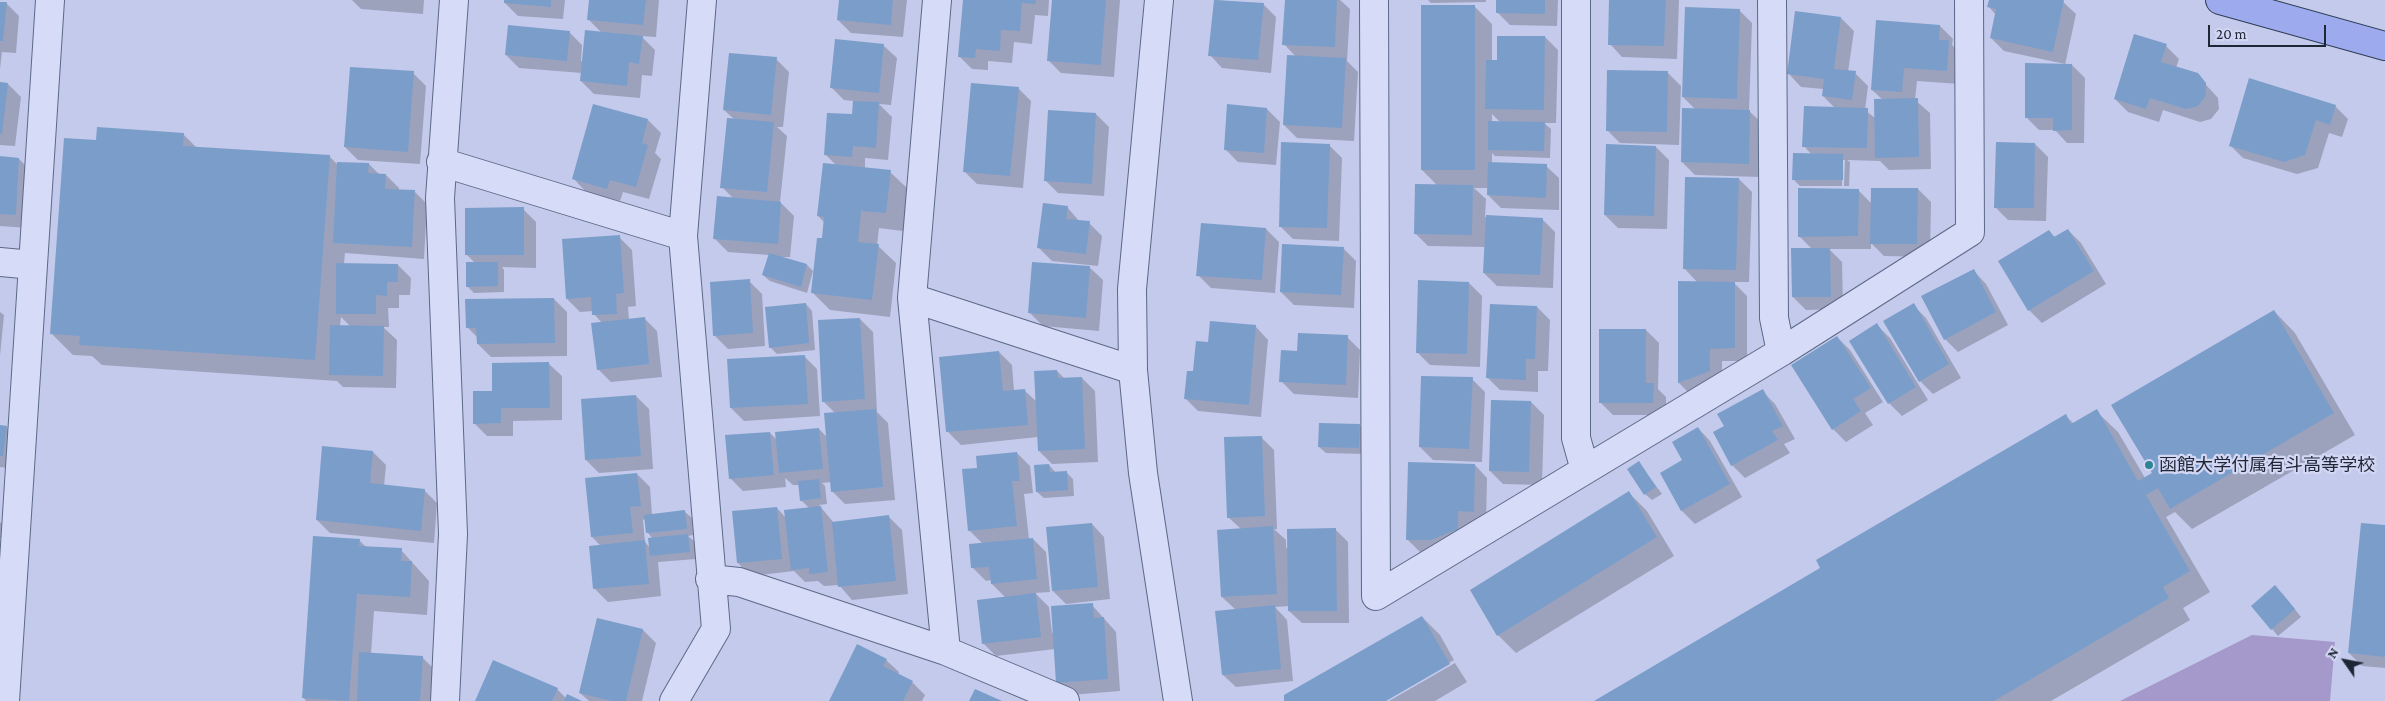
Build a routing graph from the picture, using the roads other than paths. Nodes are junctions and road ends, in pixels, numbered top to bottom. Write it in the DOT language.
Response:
graph roads {
  1 [pos="50,0"];
  2 [pos="454,0"];
  3 [pos="702,0"];
  4 [pos="936,0"];
  5 [pos="1159,0"];
  6 [pos="1374,0"];
  7 [pos="1576,0"];
  8 [pos="1772,0"];
  9 [pos="1969,0"];
  10 [pos="2220,0"];
  11 [pos="2385,46"];
  12 [pos="441,162"];
  13 [pos="683,236"];
  14 [pos="0,262"];
  15 [pos="33,265"];
  16 [pos="912,298"];
  17 [pos="1781,352"];
  18 [pos="1133,370"];
  19 [pos="1585,470"];
  20 [pos="710,579"];
  21 [pos="946,651"];
  22 [pos="5,701"];
  23 [pos="445,701"];
  24 [pos="674,701"];
  25 [pos="1065,701"];
  26 [pos="1178,701"];
  1 -- 15 [label="street"];
  2 -- 12 [label="street"];
  3 -- 13 [label="street"];
  4 -- 16 [label="street"];
  5 -- 18 [label="street"];
  6 -- 19 [label="street"];
  7 -- 19 [label="street"];
  8 -- 17 [label="street"];
  9 -- 17 [label="street"];
  10 -- 11 [label="main road"];
  12 -- 13 [label="street"];
  12 -- 23 [label="street"];
  13 -- 20 [label="street"];
  14 -- 15 [label="street"];
  15 -- 22 [label="street"];
  16 -- 18 [label="street"];
  16 -- 21 [label="street"];
  17 -- 19 [label="street"];
  18 -- 26 [label="street"];
  20 -- 21 [label="street"];
  20 -- 24 [label="street"];
  21 -- 25 [label="street"];
}
